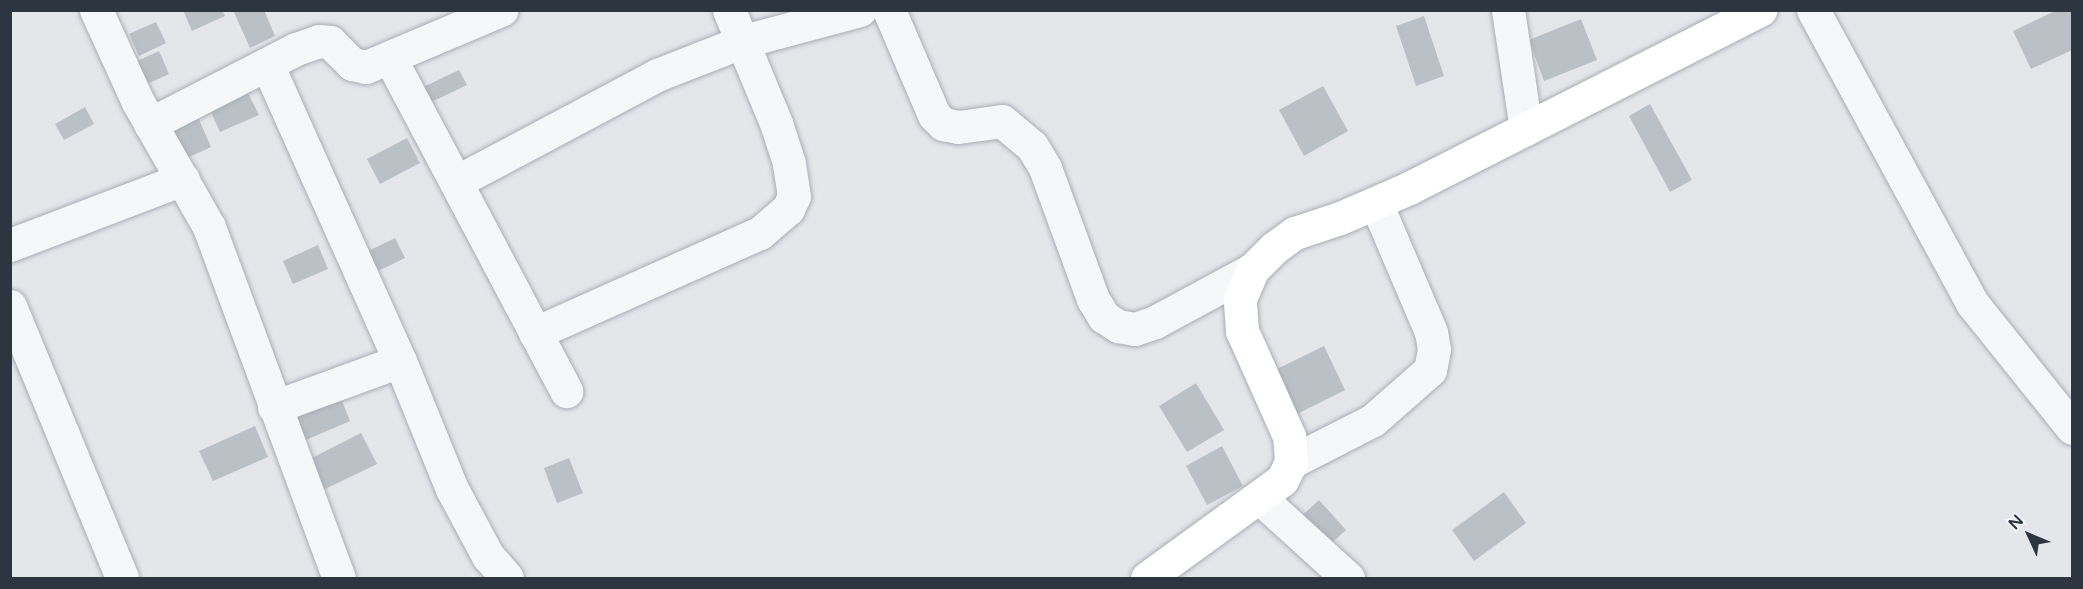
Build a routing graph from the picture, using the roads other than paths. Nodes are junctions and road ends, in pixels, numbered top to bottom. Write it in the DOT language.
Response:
graph roads {
  1 [pos="501,10"];
  2 [pos="729,10"];
  3 [pos="860,10"];
  4 [pos="889,10"];
  5 [pos="1508,10"];
  6 [pos="1760,10"];
  7 [pos="1814,10"];
  8 [pos="102,12"];
  9 [pos="744,41"];
  10 [pos="390,58"];
  11 [pos="267,64"];
  12 [pos="150,124"];
  13 [pos="1526,129"];
  14 [pos="183,179"];
  15 [pos="456,182"];
  16 [pos="1376,203"];
  17 [pos="10,245"];
  18 [pos="1253,269"];
  19 [pos="10,306"];
  20 [pos="535,333"];
  21 [pos="400,361"];
  22 [pos="566,391"];
  23 [pos="274,407"];
  24 [pos="2073,428"];
  25 [pos="1291,462"];
  26 [pos="1260,498"];
  27 [pos="122,579"];
  28 [pos="339,579"];
  29 [pos="507,579"];
  30 [pos="1147,579"];
  31 [pos="1348,579"];
  1 -- 10 [label="street"];
  2 -- 9 [label="street"];
  3 -- 9 [label="street"];
  4 -- 18 [label="street"];
  5 -- 13 [label="street"];
  6 -- 13 [label="street"];
  7 -- 24 [label="street"];
  8 -- 12 [label="street"];
  9 -- 15 [label="street"];
  9 -- 20 [label="street"];
  10 -- 11 [label="street"];
  10 -- 15 [label="street"];
  11 -- 12 [label="street"];
  11 -- 21 [label="street"];
  12 -- 14 [label="street"];
  13 -- 16 [label="street"];
  14 -- 17 [label="street"];
  14 -- 23 [label="street"];
  15 -- 20 [label="street"];
  16 -- 18 [label="street"];
  16 -- 25 [label="street"];
  18 -- 25 [label="street"];
  19 -- 27 [label="street"];
  20 -- 22 [label="street"];
  21 -- 23 [label="street"];
  21 -- 29 [label="street"];
  23 -- 28 [label="street"];
  25 -- 26 [label="street"];
  26 -- 30 [label="street"];
  26 -- 31 [label="street"];
}
